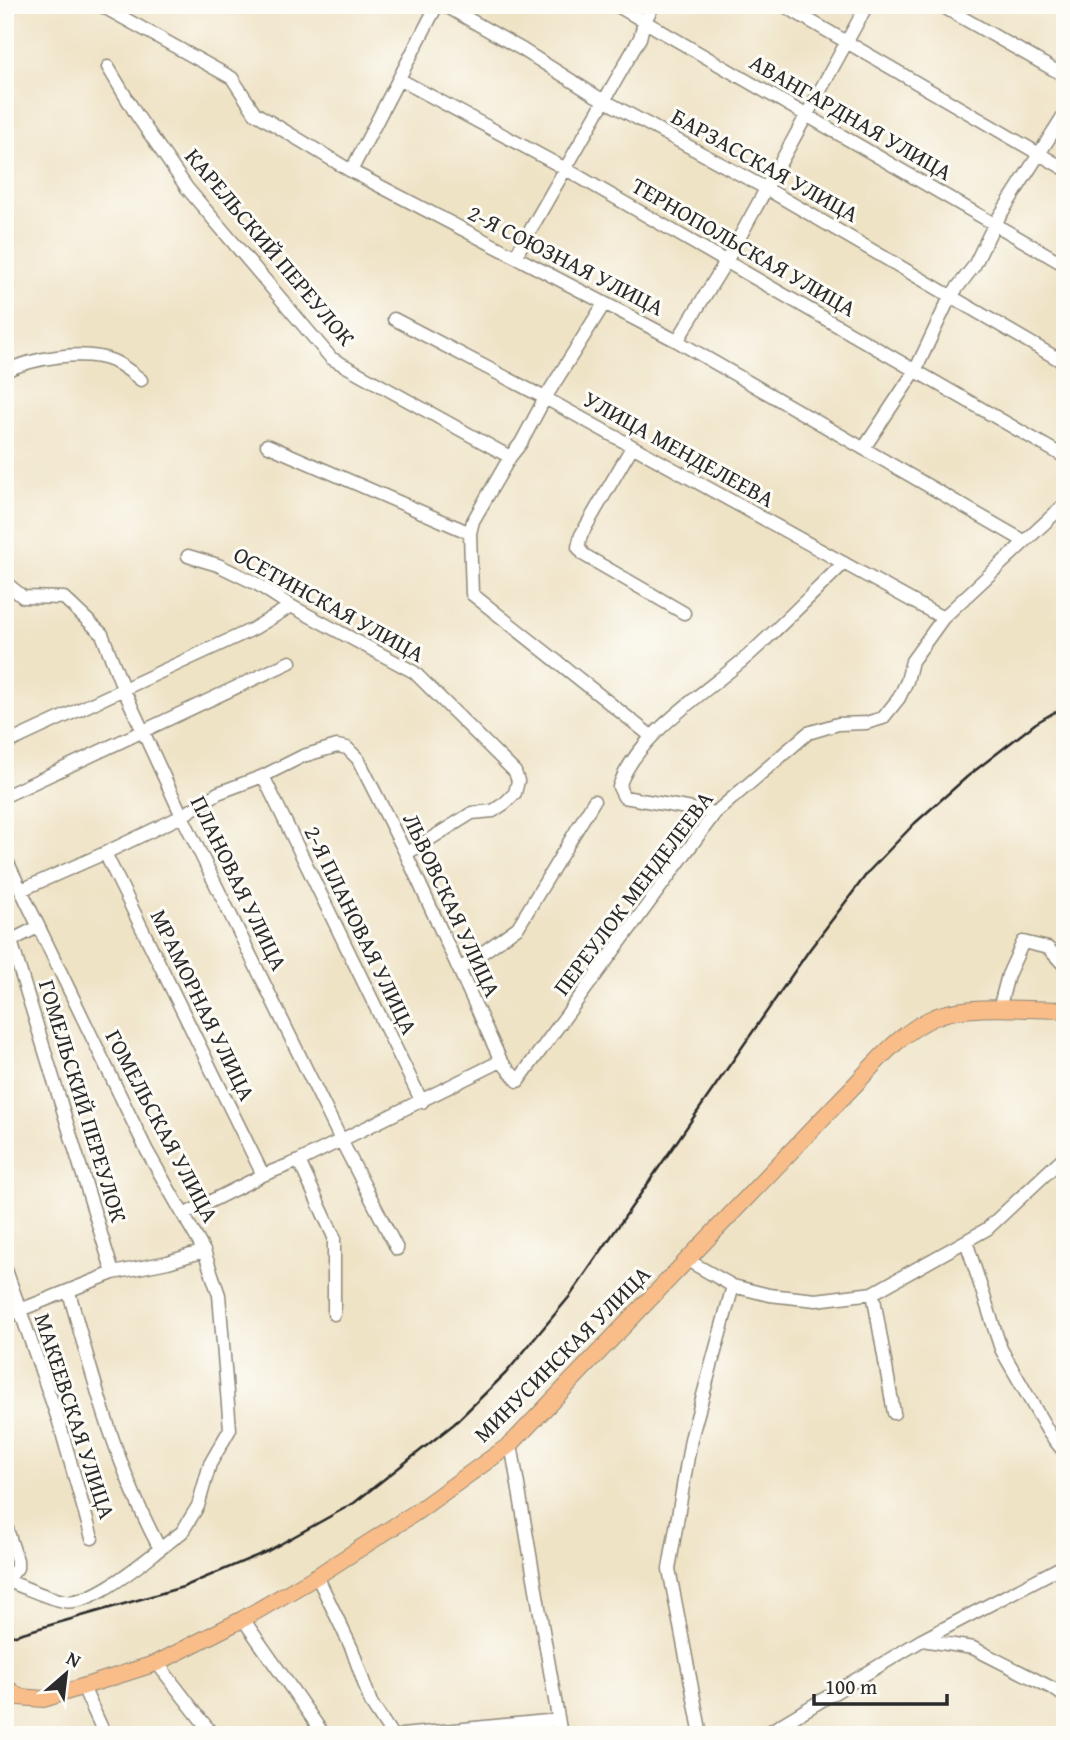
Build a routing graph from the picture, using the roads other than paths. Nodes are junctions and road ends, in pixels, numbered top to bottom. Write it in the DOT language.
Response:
graph roads {
  1 [pos="100,5"];
  2 [pos="437,5"];
  3 [pos="443,5"];
  4 [pos="616,5"];
  5 [pos="654,5"];
  6 [pos="783,5"];
  7 [pos="867,5"];
  8 [pos="940,5"];
  9 [pos="644,22"];
  10 [pos="846,43"];
  11 [pos="108,66"];
  12 [pos="1065,76"];
  13 [pos="399,79"];
  14 [pos="605,100"];
  15 [pos="1065,113"];
  16 [pos="807,114"];
  17 [pos="1040,154"];
  18 [pos="564,168"];
  19 [pos="1065,169"];
  20 [pos="351,171"];
  21 [pos="767,189"];
  22 [pos="994,225"];
  23 [pos="515,257"];
  24 [pos="727,260"];
  25 [pos="1065,265"];
  26 [pos="950,297"];
  27 [pos="604,304"];
  28 [pos="394,319"];
  29 [pos="677,341"];
  30 [pos="1065,363"];
  31 [pos="5,371"];
  32 [pos="915,371"];
  33 [pos="141,380"];
  34 [pos="545,398"];
  35 [pos="267,445"];
  36 [pos="632,447"];
  37 [pos="864,448"];
  38 [pos="510,457"];
  39 [pos="1065,457"];
  40 [pos="1065,504"];
  41 [pos="470,533"];
  42 [pos="1024,541"];
  43 [pos="188,556"];
  44 [pos="5,562"];
  45 [pos="844,563"];
  46 [pos="6,583"];
  47 [pos="291,606"];
  48 [pos="684,613"];
  49 [pos="943,618"];
  50 [pos="290,662"];
  51 [pos="123,688"];
  52 [pos="144,731"];
  53 [pos="651,736"];
  54 [pos="5,744"];
  55 [pos="263,776"];
  56 [pos="5,796"];
  57 [pos="594,801"];
  58 [pos="715,813"];
  59 [pos="182,816"];
  60 [pos="105,853"];
  61 [pos="406,854"];
  62 [pos="5,857"];
  63 [pos="21,890"];
  64 [pos="38,927"];
  65 [pos="8,942"];
  66 [pos="1065,966"];
  67 [pos="460,969"];
  68 [pos="999,1009"];
  69 [pos="1065,1010"];
  70 [pos="501,1061"];
  71 [pos="518,1081"];
  72 [pos="422,1102"];
  73 [pos="341,1140"];
  74 [pos="1065,1156"];
  75 [pos="299,1161"];
  76 [pos="263,1175"];
  77 [pos="184,1214"];
  78 [pos="966,1241"];
  79 [pos="397,1249"];
  80 [pos="204,1251"];
  81 [pos="687,1260"];
  82 [pos="5,1267"];
  83 [pos="113,1273"];
  84 [pos="733,1286"];
  85 [pos="69,1292"];
  86 [pos="873,1293"];
  87 [pos="19,1311"];
  88 [pos="334,1314"];
  89 [pos="5,1315"];
  90 [pos="894,1413"];
  91 [pos="511,1444"];
  92 [pos="1065,1453"];
  93 [pos="5,1522"];
  94 [pos="92,1538"];
  95 [pos="160,1549"];
  96 [pos="1065,1565"];
  97 [pos="317,1576"];
  98 [pos="6,1582"];
  99 [pos="243,1619"];
  100 [pos="922,1640"];
  101 [pos="157,1663"];
  102 [pos="5,1686"];
  103 [pos="83,1687"];
  104 [pos="1065,1697"];
  105 [pos="558,1720"];
  106 [pos="5,1725"];
  107 [pos="9,1735"];
  108 [pos="105,1735"];
  109 [pos="213,1735"];
  110 [pos="324,1735"];
  111 [pos="392,1735"];
  112 [pos="402,1735"];
  113 [pos="561,1735"];
  114 [pos="701,1735"];
  115 [pos="764,1735"];
  1 -- 20 [label="street, 2-Я СОЮЗНАЯ УЛИЦА"];
  2 -- 13 [label="street"];
  3 -- 14 [label="street, БАРЗАССКАЯ УЛИЦА"];
  4 -- 9 [label="street, АВАНГАРДНАЯ УЛИЦА"];
  5 -- 9 [label="street"];
  6 -- 10 [label="street"];
  7 -- 10 [label="street"];
  8 -- 12 [label="street"];
  9 -- 14 [label="street"];
  9 -- 16 [label="street, АВАНГАРДНАЯ УЛИЦА"];
  10 -- 16 [label="street"];
  10 -- 17 [label="street"];
  11 -- 38 [label="street, КАРЕЛЬСКИЙ ПЕРЕУЛОК"];
  13 -- 18 [label="street, ТЕРНОПОЛЬСКАЯ УЛИЦА"];
  13 -- 20 [label="street"];
  14 -- 18 [label="street"];
  14 -- 21 [label="street, БАРЗАССКАЯ УЛИЦА"];
  15 -- 17 [label="street"];
  16 -- 21 [label="street"];
  16 -- 22 [label="street, АВАНГАРДНАЯ УЛИЦА"];
  17 -- 19 [label="street"];
  17 -- 22 [label="street"];
  18 -- 23 [label="street"];
  18 -- 24 [label="street, ТЕРНОПОЛЬСКАЯ УЛИЦА"];
  20 -- 23 [label="street, 2-Я СОЮЗНАЯ УЛИЦА"];
  21 -- 24 [label="street"];
  21 -- 26 [label="street, БАРЗАССКАЯ УЛИЦА"];
  22 -- 25 [label="street, АВАНГАРДНАЯ УЛИЦА"];
  22 -- 26 [label="street"];
  23 -- 27 [label="street, 2-Я СОЮЗНАЯ УЛИЦА"];
  24 -- 29 [label="street"];
  24 -- 32 [label="street, ТЕРНОПОЛЬСКАЯ УЛИЦА"];
  26 -- 30 [label="street, БАРЗАССКАЯ УЛИЦА"];
  26 -- 32 [label="street"];
  27 -- 29 [label="street, 2-Я СОЮЗНАЯ УЛИЦА"];
  27 -- 34 [label="street"];
  28 -- 34 [label="street, УЛИЦА МЕНДЕЛЕЕВА"];
  29 -- 37 [label="street, 2-Я СОЮЗНАЯ УЛИЦА"];
  31 -- 33 [label="street"];
  32 -- 37 [label="street"];
  32 -- 39 [label="street, ТЕРНОПОЛЬСКАЯ УЛИЦА"];
  34 -- 36 [label="street, УЛИЦА МЕНДЕЛЕЕВА"];
  34 -- 38 [label="street"];
  35 -- 41 [label="street"];
  36 -- 45 [label="street, УЛИЦА МЕНДЕЛЕЕВА"];
  36 -- 48 [label="street"];
  37 -- 42 [label="street, 2-Я СОЮЗНАЯ УЛИЦА"];
  38 -- 41 [label="street"];
  40 -- 42 [label="street, ПЕРЕУЛОК МЕНДЕЛЕЕВА"];
  41 -- 53 [label="street"];
  42 -- 49 [label="street, ПЕРЕУЛОК МЕНДЕЛЕЕВА"];
  43 -- 47 [label="street, ОСЕТИНСКАЯ УЛИЦА"];
  44 -- 46 [label="street"];
  45 -- 49 [label="street, УЛИЦА МЕНДЕЛЕЕВА"];
  45 -- 53 [label="street"];
  46 -- 51 [label="street, ПЛАНОВАЯ УЛИЦА"];
  47 -- 51 [label="street"];
  47 -- 61 [label="street, ОСЕТИНСКАЯ УЛИЦА"];
  49 -- 58 [label="street, ПЕРЕУЛОК МЕНДЕЛЕЕВА"];
  50 -- 52 [label="street"];
  51 -- 52 [label="street, ПЛАНОВАЯ УЛИЦА"];
  51 -- 54 [label="street"];
  52 -- 56 [label="street"];
  52 -- 59 [label="street, ПЛАНОВАЯ УЛИЦА"];
  53 -- 58 [label="street"];
  55 -- 59 [label="street"];
  55 -- 61 [label="street, ЛЬВОВСКАЯ УЛИЦА"];
  55 -- 72 [label="street, 2-Я ПЛАНОВАЯ УЛИЦА"];
  57 -- 67 [label="street"];
  58 -- 71 [label="street, ПЕРЕУЛОК МЕНДЕЛЕЕВА"];
  59 -- 60 [label="street"];
  59 -- 73 [label="street, ПЛАНОВАЯ УЛИЦА"];
  60 -- 63 [label="street"];
  60 -- 76 [label="street, МРАМОРНАЯ УЛИЦА"];
  61 -- 67 [label="street, ЛЬВОВСКАЯ УЛИЦА"];
  62 -- 63 [label="street, ГОМЕЛЬСКАЯ УЛИЦА"];
  63 -- 64 [label="street, ГОМЕЛЬСКАЯ УЛИЦА"];
  64 -- 65 [label="street"];
  64 -- 77 [label="street, ГОМЕЛЬСКАЯ УЛИЦА"];
  65 -- 83 [label="street, ГОМЕЛЬСКИЙ ПЕРЕУЛОК"];
  66 -- 68 [label="street"];
  67 -- 70 [label="street, ЛЬВОВСКАЯ УЛИЦА"];
  68 -- 69 [label="main road, МИНУСИНСКАЯ УЛИЦА"];
  68 -- 81 [label="main road, МИНУСИНСКАЯ УЛИЦА"];
  70 -- 71 [label="street, ЛЬВОВСКАЯ УЛИЦА"];
  70 -- 72 [label="street"];
  72 -- 73 [label="street"];
  73 -- 75 [label="street"];
  73 -- 79 [label="street, ПЛАНОВАЯ УЛИЦА"];
  74 -- 78 [label="street"];
  75 -- 76 [label="street"];
  75 -- 88 [label="street"];
  76 -- 77 [label="street"];
  77 -- 80 [label="street, ГОМЕЛЬСКАЯ УЛИЦА"];
  78 -- 86 [label="street"];
  78 -- 92 [label="street"];
  80 -- 83 [label="street"];
  80 -- 95 [label="street, ГОМЕЛЬСКАЯ УЛИЦА"];
  81 -- 84 [label="street"];
  81 -- 91 [label="main road, МИНУСИНСКАЯ УЛИЦА"];
  82 -- 87 [label="street, МАКЕЕВСКАЯ УЛИЦА"];
  83 -- 85 [label="street"];
  84 -- 86 [label="street"];
  84 -- 114 [label="street"];
  85 -- 87 [label="street"];
  85 -- 95 [label="street"];
  86 -- 90 [label="street"];
  87 -- 89 [label="street"];
  87 -- 94 [label="street, МАКЕЕВСКАЯ УЛИЦА"];
  91 -- 97 [label="main road, МИНУСИНСКАЯ УЛИЦА"];
  91 -- 105 [label="street"];
  93 -- 98 [label="street"];
  95 -- 98 [label="street"];
  96 -- 100 [label="street"];
  97 -- 99 [label="main road, МИНУСИНСКАЯ УЛИЦА"];
  97 -- 111 [label="street"];
  99 -- 101 [label="main road, МИНУСИНСКАЯ УЛИЦА"];
  99 -- 110 [label="street"];
  100 -- 104 [label="street"];
  100 -- 115 [label="street"];
  101 -- 103 [label="main road, МИНУСИНСКАЯ УЛИЦА"];
  101 -- 109 [label="street"];
  102 -- 103 [label="main road, МИНУСИНСКАЯ УЛИЦА"];
  103 -- 108 [label="street"];
  105 -- 112 [label="street"];
  105 -- 113 [label="street"];
  106 -- 107 [label="street"];
}
